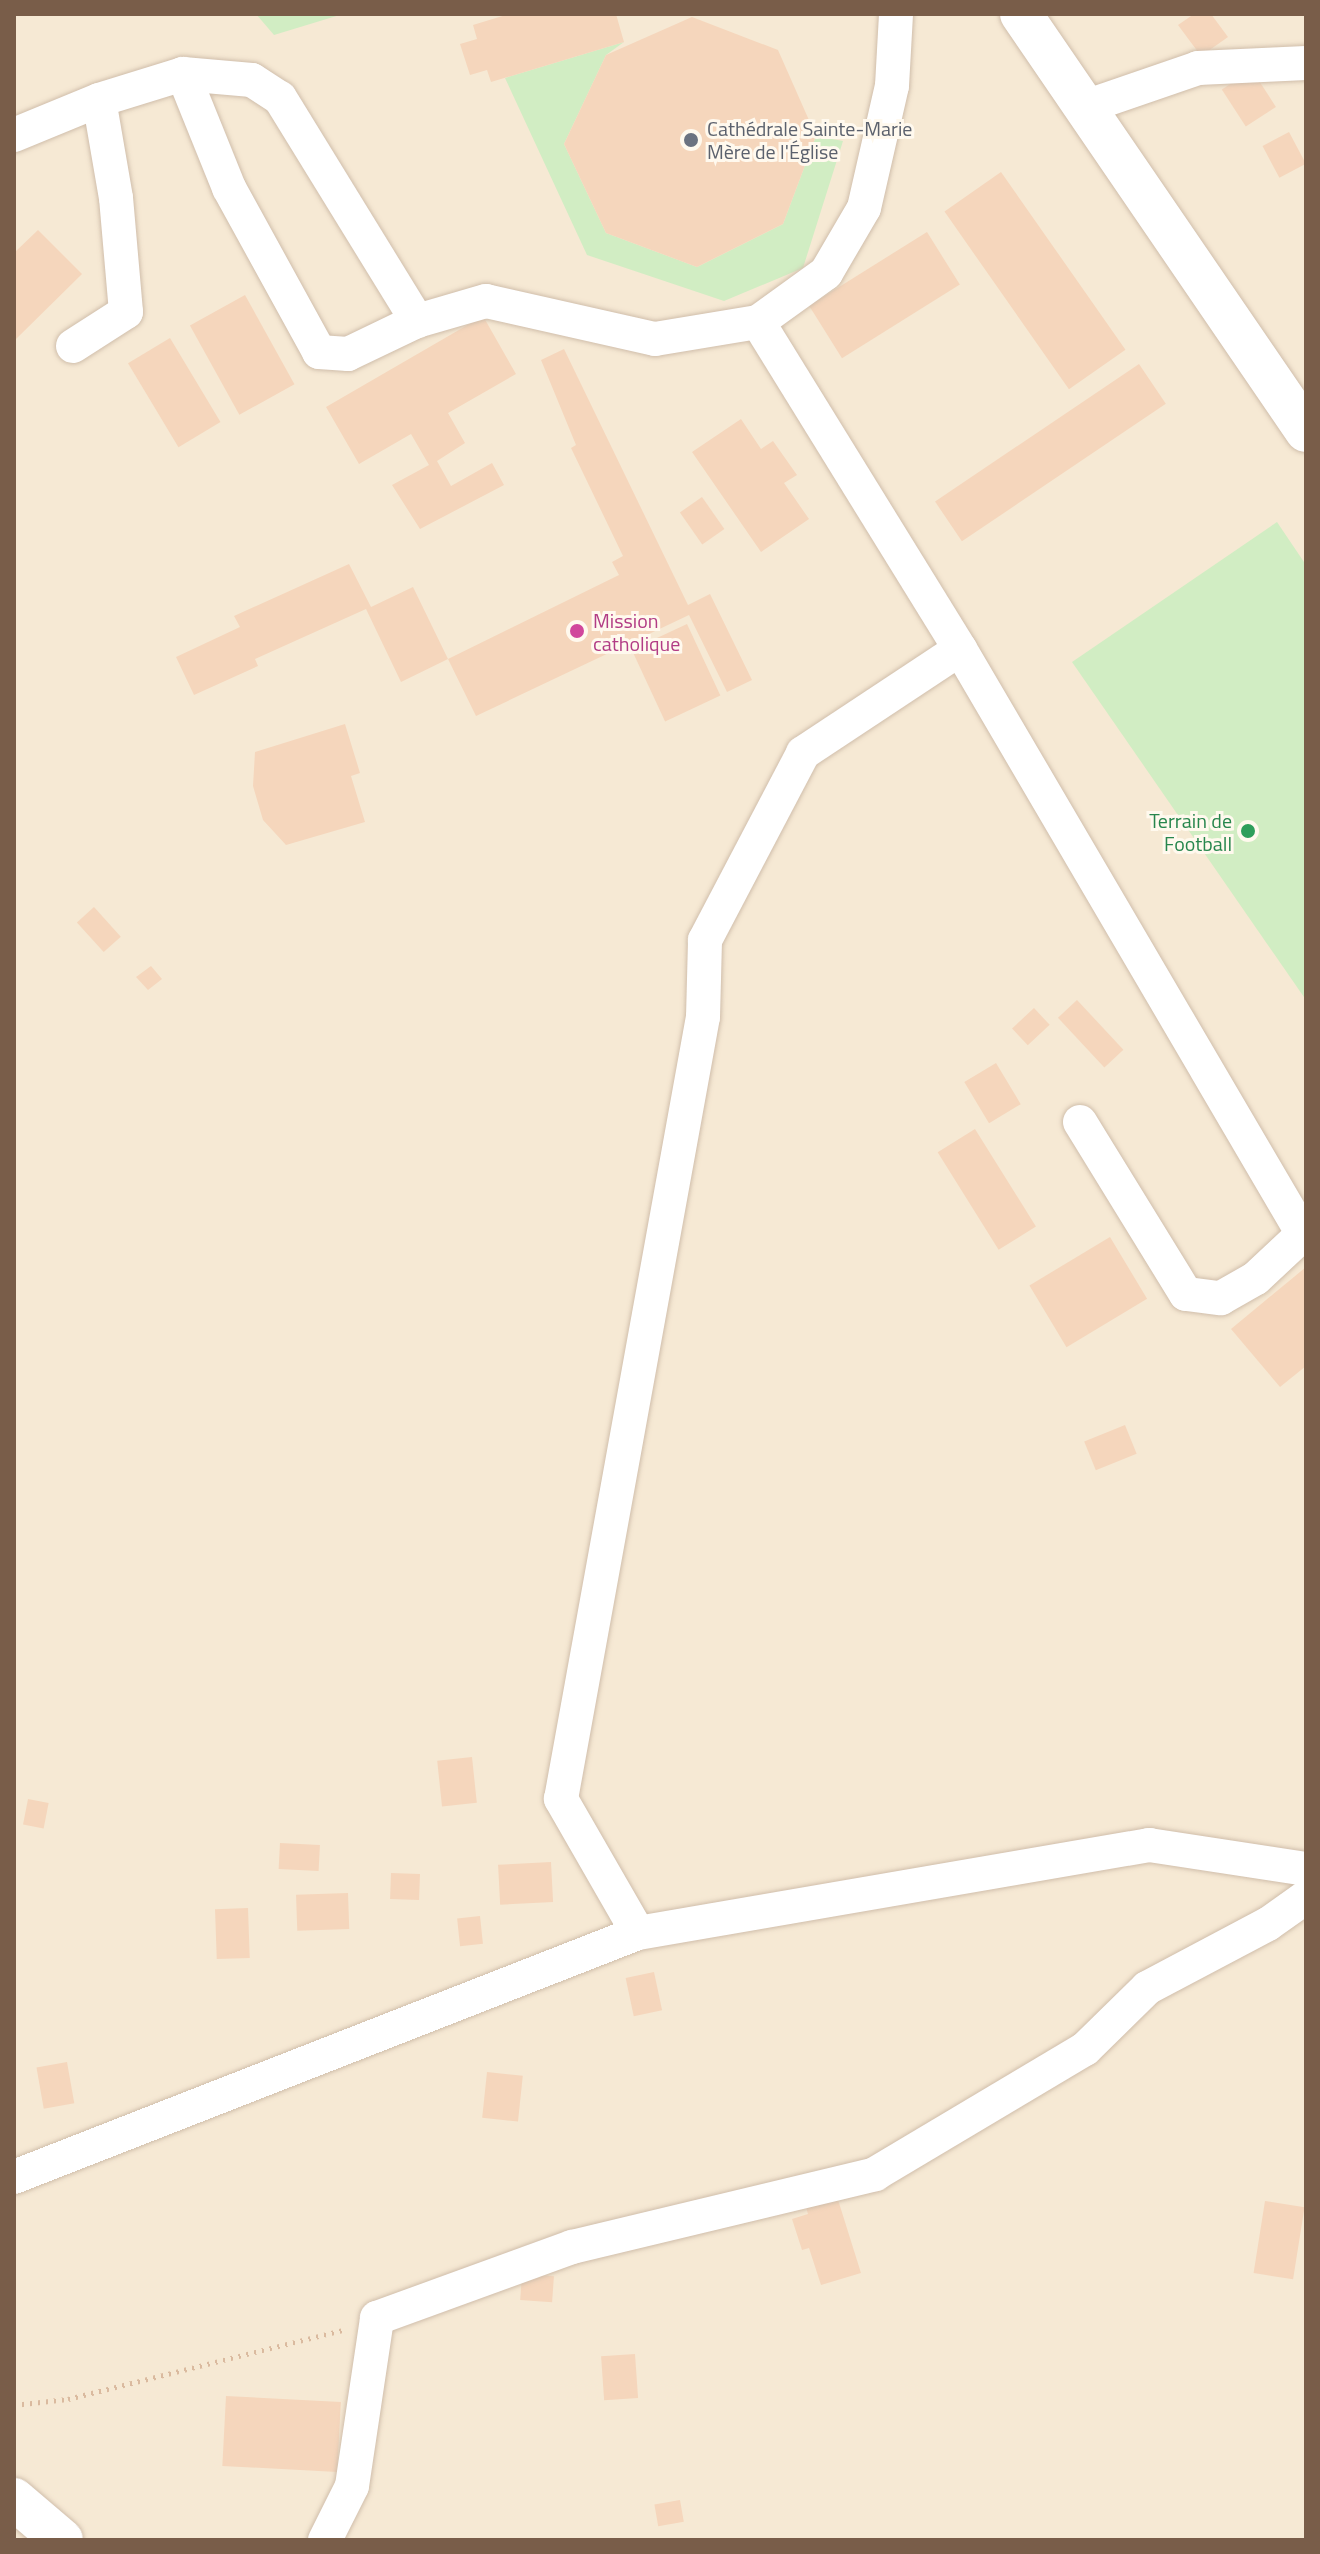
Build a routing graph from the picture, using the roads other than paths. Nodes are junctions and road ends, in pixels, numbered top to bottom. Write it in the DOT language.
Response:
graph roads {
  1 [pos="896,14"];
  2 [pos="1021,14"];
  3 [pos="1306,63"];
  4 [pos="183,74"];
  5 [pos="99,100"];
  6 [pos="1082,108"];
  7 [pos="14,135"];
  8 [pos="417,321"];
  9 [pos="758,322"];
  10 [pos="73,346"];
  11 [pos="1306,431"];
  12 [pos="960,649"];
  13 [pos="1080,1122"];
  14 [pos="1304,1233"];
  15 [pos="1306,1869"];
  16 [pos="1306,1897"];
  17 [pos="638,1933"];
  18 [pos="14,2177"];
  19 [pos="14,2499"];
  20 [pos="62,2540"];
  21 [pos="325,2540"];
  1 -- 9 [label="street"];
  2 -- 6 [label="street"];
  3 -- 6 [label="street"];
  4 -- 5 [label="street"];
  4 -- 8 [label="street"];
  4 -- 8 [label="street"];
  5 -- 7 [label="street"];
  5 -- 10 [label="street"];
  6 -- 11 [label="street"];
  8 -- 9 [label="street"];
  9 -- 12 [label="street"];
  12 -- 14 [label="street"];
  12 -- 17 [label="street"];
  13 -- 14 [label="street"];
  15 -- 17 [label="street"];
  16 -- 21 [label="street"];
  17 -- 18 [label="street"];
  19 -- 20 [label="street"];
}
